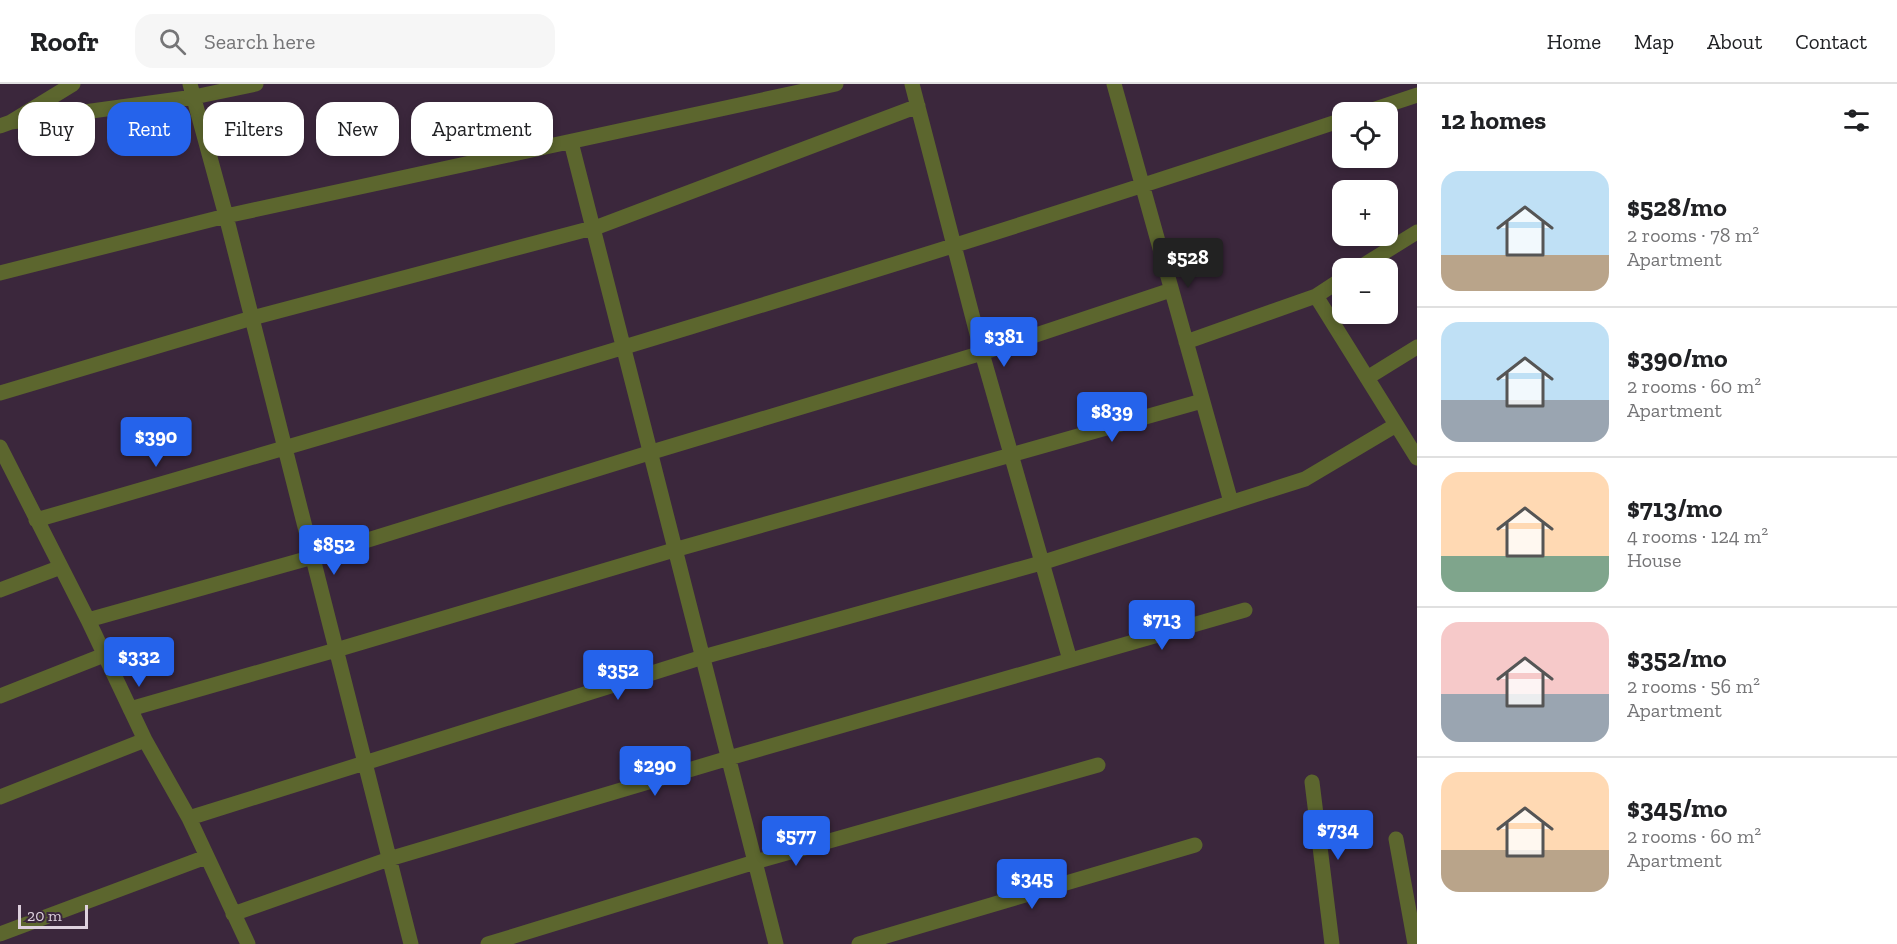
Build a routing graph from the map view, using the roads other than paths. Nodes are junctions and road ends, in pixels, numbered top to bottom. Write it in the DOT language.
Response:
graph roads {
  1 [pos="73,84"];
  2 [pos="256,84"];
  3 [pos="836,84"];
  4 [pos="912,84"];
  5 [pos="1113,84"];
  6 [pos="192,91"];
  7 [pos="1417,95"];
  8 [pos="1396,102"];
  9 [pos="918,106"];
  10 [pos="1332,123"];
  11 [pos="5,124"];
  12 [pos="571,142"];
  13 [pos="1142,187"];
  14 [pos="226,216"];
  15 [pos="593,227"];
  16 [pos="1417,232"];
  17 [pos="953,245"];
  18 [pos="1375,258"];
  19 [pos="0,273"];
  20 [pos="1332,286"];
  21 [pos="1171,290"];
  22 [pos="1316,296"];
  23 [pos="252,318"];
  24 [pos="1185,342"];
  25 [pos="1417,347"];
  26 [pos="624,348"];
  27 [pos="982,353"];
  28 [pos="1367,378"];
  29 [pos="0,393"];
  30 [pos="1202,400"];
  31 [pos="1396,425"];
  32 [pos="0,447"];
  33 [pos="285,448"];
  34 [pos="652,452"];
  35 [pos="1012,455"];
  36 [pos="1417,458"];
  37 [pos="4,463"];
  38 [pos="1231,502"];
  39 [pos="36,520"];
  40 [pos="674,550"];
  41 [pos="313,557"];
  42 [pos="1041,563"];
  43 [pos="61,567"];
  44 [pos="0,590"];
  45 [pos="1245,610"];
  46 [pos="88,620"];
  47 [pos="336,650"];
  48 [pos="104,655"];
  49 [pos="703,657"];
  50 [pos="1070,660"];
  51 [pos="0,696"];
  52 [pos="130,709"];
  53 [pos="146,740"];
  54 [pos="729,758"];
  55 [pos="366,763"];
  56 [pos="1098,765"];
  57 [pos="1312,782"];
  58 [pos="0,797"];
  59 [pos="189,818"];
  60 [pos="1396,839"];
  61 [pos="1195,845"];
  62 [pos="206,857"];
  63 [pos="389,859"];
  64 [pos="755,862"];
  65 [pos="233,914"];
  66 [pos="0,934"];
  67 [pos="248,944"];
  68 [pos="411,944"];
  69 [pos="488,944"];
  70 [pos="776,944"];
  71 [pos="859,944"];
  72 [pos="1332,944"];
  73 [pos="1415,944"];
  1 -- 11 [label="street"];
  2 -- 6 [label="street"];
  3 -- 12 [label="street"];
  4 -- 9 [label="street"];
  5 -- 13 [label="street"];
  6 -- 11 [label="street"];
  6 -- 14 [label="street"];
  7 -- 8 [label="street"];
  9 -- 15 [label="street"];
  9 -- 17 [label="street"];
  10 -- 13 [label="street"];
  12 -- 14 [label="street"];
  12 -- 15 [label="street"];
  13 -- 17 [label="street"];
  13 -- 21 [label="street"];
  14 -- 19 [label="street"];
  14 -- 23 [label="street"];
  15 -- 23 [label="street"];
  15 -- 26 [label="street"];
  16 -- 18 [label="street"];
  17 -- 26 [label="street"];
  17 -- 27 [label="street"];
  20 -- 22 [label="street"];
  21 -- 24 [label="street"];
  21 -- 27 [label="street"];
  22 -- 24 [label="street"];
  22 -- 28 [label="street"];
  23 -- 29 [label="street"];
  23 -- 33 [label="street"];
  24 -- 30 [label="street"];
  25 -- 28 [label="street"];
  26 -- 33 [label="street"];
  26 -- 34 [label="street"];
  27 -- 34 [label="street"];
  27 -- 35 [label="street"];
  28 -- 31 [label="street"];
  30 -- 35 [label="street"];
  30 -- 38 [label="street"];
  31 -- 36 [label="street"];
  31 -- 38 [label="street"];
  32 -- 37 [label="street"];
  33 -- 39 [label="street"];
  33 -- 41 [label="street"];
  34 -- 40 [label="street"];
  34 -- 41 [label="street"];
  35 -- 40 [label="street"];
  35 -- 42 [label="street"];
  37 -- 39 [label="street"];
  38 -- 42 [label="street"];
  39 -- 43 [label="street"];
  40 -- 47 [label="street"];
  40 -- 49 [label="street"];
  41 -- 46 [label="street"];
  41 -- 47 [label="street"];
  42 -- 49 [label="street"];
  42 -- 50 [label="street"];
  43 -- 44 [label="street"];
  43 -- 46 [label="street"];
  45 -- 50 [label="street"];
  46 -- 48 [label="street"];
  47 -- 52 [label="street"];
  47 -- 55 [label="street"];
  48 -- 51 [label="street"];
  48 -- 52 [label="street"];
  49 -- 54 [label="street"];
  49 -- 55 [label="street"];
  50 -- 54 [label="street"];
  52 -- 53 [label="street"];
  53 -- 58 [label="street"];
  53 -- 59 [label="street"];
  54 -- 63 [label="street"];
  54 -- 64 [label="street"];
  55 -- 59 [label="street"];
  55 -- 63 [label="street"];
  56 -- 64 [label="street"];
  57 -- 72 [label="street"];
  59 -- 62 [label="street"];
  60 -- 73 [label="street"];
  61 -- 71 [label="street"];
  62 -- 65 [label="street"];
  62 -- 66 [label="street"];
  63 -- 65 [label="street"];
  63 -- 68 [label="street"];
  64 -- 69 [label="street"];
  64 -- 70 [label="street"];
  65 -- 67 [label="street"];
}
